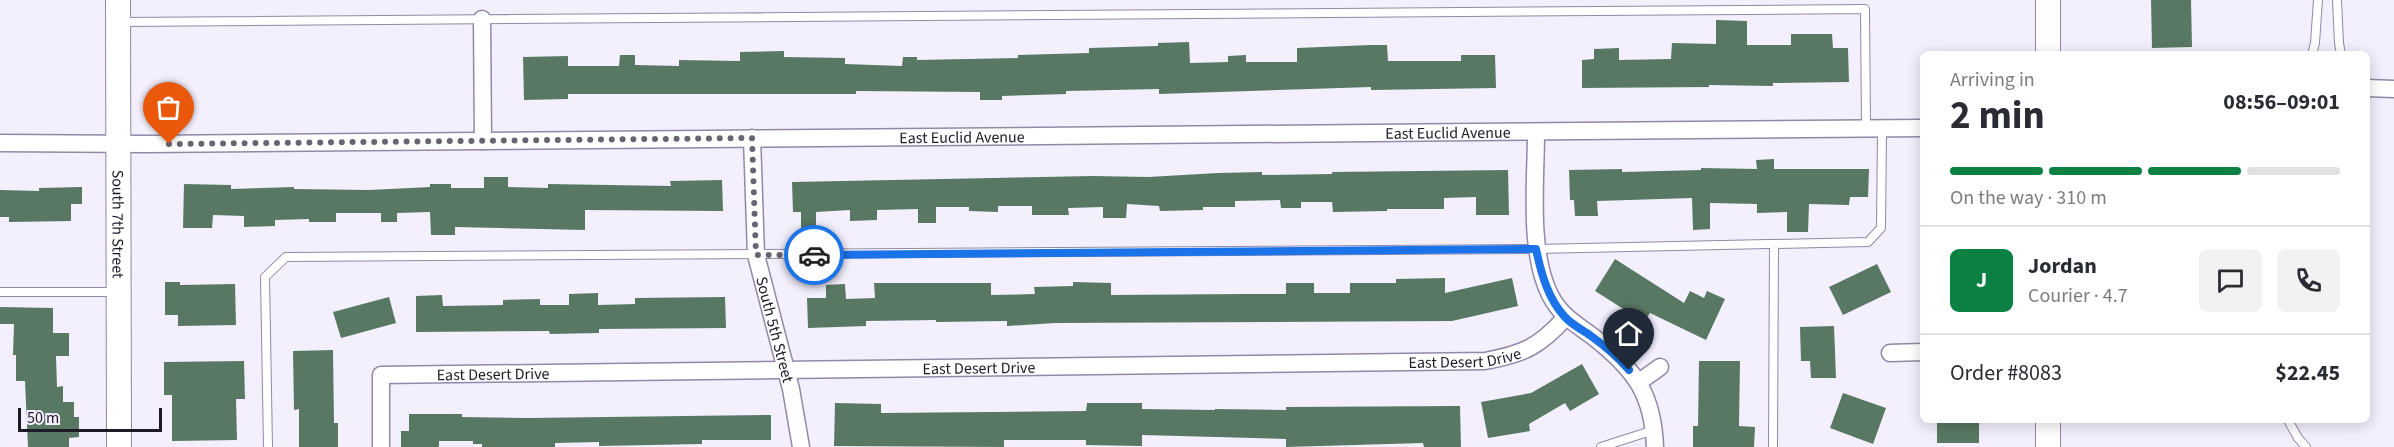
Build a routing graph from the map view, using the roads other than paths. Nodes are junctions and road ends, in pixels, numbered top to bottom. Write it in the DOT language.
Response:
graph roads {
  1 [pos="2048,0"];
  2 [pos="2318,0"];
  3 [pos="2337,0"];
  4 [pos="118,11"];
  5 [pos="482,19"];
  6 [pos="2048,51"];
  7 [pos="2313,51"];
  8 [pos="2340,51"];
  9 [pos="2370,88"];
  10 [pos="2394,88"];
  11 [pos="1874,128"];
  12 [pos="1920,128"];
  13 [pos="1536,132"];
  14 [pos="752,138"];
  15 [pos="483,141"];
  16 [pos="0,143"];
  17 [pos="120,144"];
  18 [pos="1774,244"];
  19 [pos="1536,249"];
  20 [pos="756,255"];
  21 [pos="0,292"];
  22 [pos="120,292"];
  23 [pos="1565,318"];
  24 [pos="1920,352"];
  25 [pos="1890,353"];
  26 [pos="1660,367"];
  27 [pos="785,368"];
  28 [pos="1639,382"];
  29 [pos="2048,423"];
  30 [pos="2290,423"];
  31 [pos="1655,439"];
  32 [pos="119,447"];
  33 [pos="268,447"];
  34 [pos="381,447"];
  35 [pos="801,447"];
  36 [pos="1601,447"];
  37 [pos="1773,447"];
  38 [pos="2048,447"];
  39 [pos="2306,447"];
  1 -- 6 [label="main road"];
  2 -- 7 [label="lane"];
  3 -- 8 [label="lane"];
  4 -- 5 [label="lane"];
  4 -- 17 [label="main road, South 7th Street"];
  5 -- 11 [label="lane"];
  5 -- 15 [label="street"];
  9 -- 10 [label="street"];
  11 -- 12 [label="street, East Euclid Avenue"];
  11 -- 13 [label="street, East Euclid Avenue"];
  11 -- 18 [label="lane"];
  13 -- 14 [label="street, East Euclid Avenue"];
  13 -- 19 [label="street"];
  14 -- 15 [label="street, East Euclid Avenue"];
  14 -- 20 [label="street, South 5th Street"];
  15 -- 17 [label="street, East Euclid Avenue"];
  16 -- 17 [label="street, East Euclid Avenue"];
  17 -- 22 [label="main road, South 7th Street"];
  18 -- 19 [label="lane"];
  18 -- 37 [label="lane"];
  19 -- 20 [label="lane"];
  19 -- 23 [label="street"];
  20 -- 27 [label="street, South 5th Street"];
  20 -- 33 [label="lane"];
  21 -- 22 [label="lane"];
  22 -- 32 [label="main road, South 7th Street"];
  23 -- 27 [label="street, East Desert Drive"];
  23 -- 28 [label="street"];
  24 -- 25 [label="street"];
  26 -- 28 [label="street"];
  27 -- 34 [label="street, East Desert Drive"];
  27 -- 35 [label="street, South 5th Street"];
  28 -- 31 [label="street"];
  29 -- 38 [label="main road"];
  30 -- 39 [label="lane"];
  31 -- 36 [label="lane"];
}
